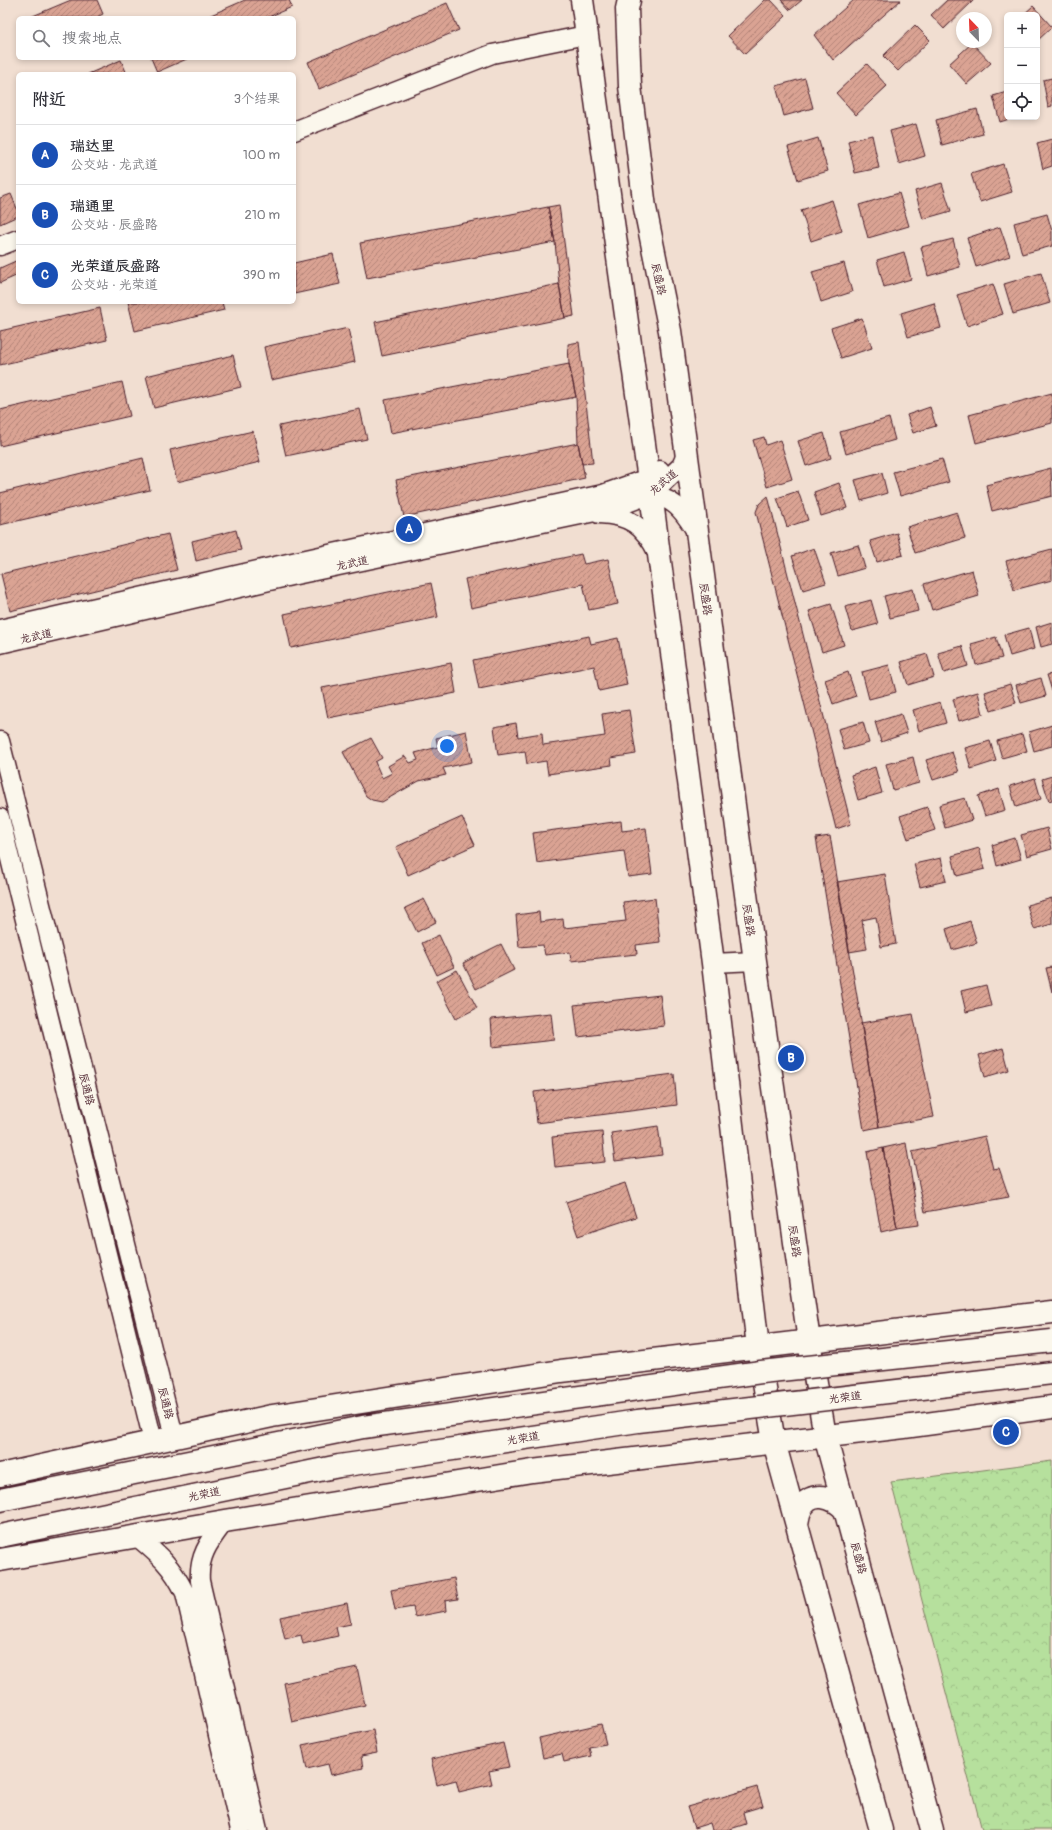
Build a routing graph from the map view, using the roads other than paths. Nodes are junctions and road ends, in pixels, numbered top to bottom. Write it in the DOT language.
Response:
graph roads {
  1 [pos="582,0"];
  2 [pos="629,0"];
  3 [pos="586,35"];
  4 [pos="296,130"];
  5 [pos="16,240"];
  6 [pos="0,246"];
  7 [pos="686,455"];
  8 [pos="649,486"];
  9 [pos="590,513"];
  10 [pos="698,534"];
  11 [pos="659,555"];
  12 [pos="0,629"];
  13 [pos="0,644"];
  14 [pos="0,741"];
  15 [pos="0,818"];
  16 [pos="755,961"];
  17 [pos="713,963"];
  18 [pos="1052,1312"];
  19 [pos="809,1341"];
  20 [pos="1052,1341"];
  21 [pos="758,1347"];
  22 [pos="1052,1374"];
  23 [pos="1052,1407"];
  24 [pos="174,1436"];
  25 [pos="825,1436"];
  26 [pos="153,1441"];
  27 [pos="774,1442"];
  28 [pos="0,1474"];
  29 [pos="0,1500"];
  30 [pos="846,1510"];
  31 [pos="225,1521"];
  32 [pos="797,1524"];
  33 [pos="0,1536"];
  34 [pos="136,1536"];
  35 [pos="0,1560"];
  36 [pos="240,1830"];
  37 [pos="258,1830"];
  38 [pos="881,1830"];
  39 [pos="932,1830"];
  1 -- 3 [label="main road"];
  2 -- 7 [label="main road, 辰盛路"];
  3 -- 4 [label="street"];
  3 -- 8 [label="main road"];
  5 -- 6 [label="street"];
  7 -- 8 [label="street, 龙武道"];
  7 -- 10 [label="main road, 辰盛路"];
  8 -- 9 [label="street, 龙武道"];
  8 -- 10 [label="street"];
  8 -- 11 [label="main road"];
  8 -- 12 [label="street"];
  9 -- 11 [label="street"];
  9 -- 13 [label="street, 龙武道"];
  10 -- 16 [label="main road, 辰盛路"];
  11 -- 17 [label="main road"];
  14 -- 24 [label="street, 辰通路"];
  15 -- 26 [label="street, 辰通路"];
  16 -- 17 [label="street"];
  16 -- 19 [label="main road, 辰盛路"];
  17 -- 21 [label="main road"];
  18 -- 19 [label="main road"];
  19 -- 21 [label="main road"];
  19 -- 25 [label="main road, 辰盛路"];
  20 -- 29 [label="main road, bridge"];
  21 -- 24 [label="main road"];
  21 -- 27 [label="main road"];
  22 -- 33 [label="main road, 光荣道, bridge"];
  23 -- 25 [label="main road"];
  24 -- 26 [label="main road"];
  25 -- 27 [label="main road"];
  25 -- 30 [label="main road, 辰盛路"];
  26 -- 28 [label="main road"];
  27 -- 31 [label="main road"];
  27 -- 32 [label="main road"];
  30 -- 32 [label="main road"];
  30 -- 39 [label="main road, 辰盛路"];
  31 -- 34 [label="main road"];
  31 -- 37 [label="street"];
  32 -- 38 [label="main road"];
  34 -- 35 [label="main road"];
  34 -- 36 [label="street"];
}
